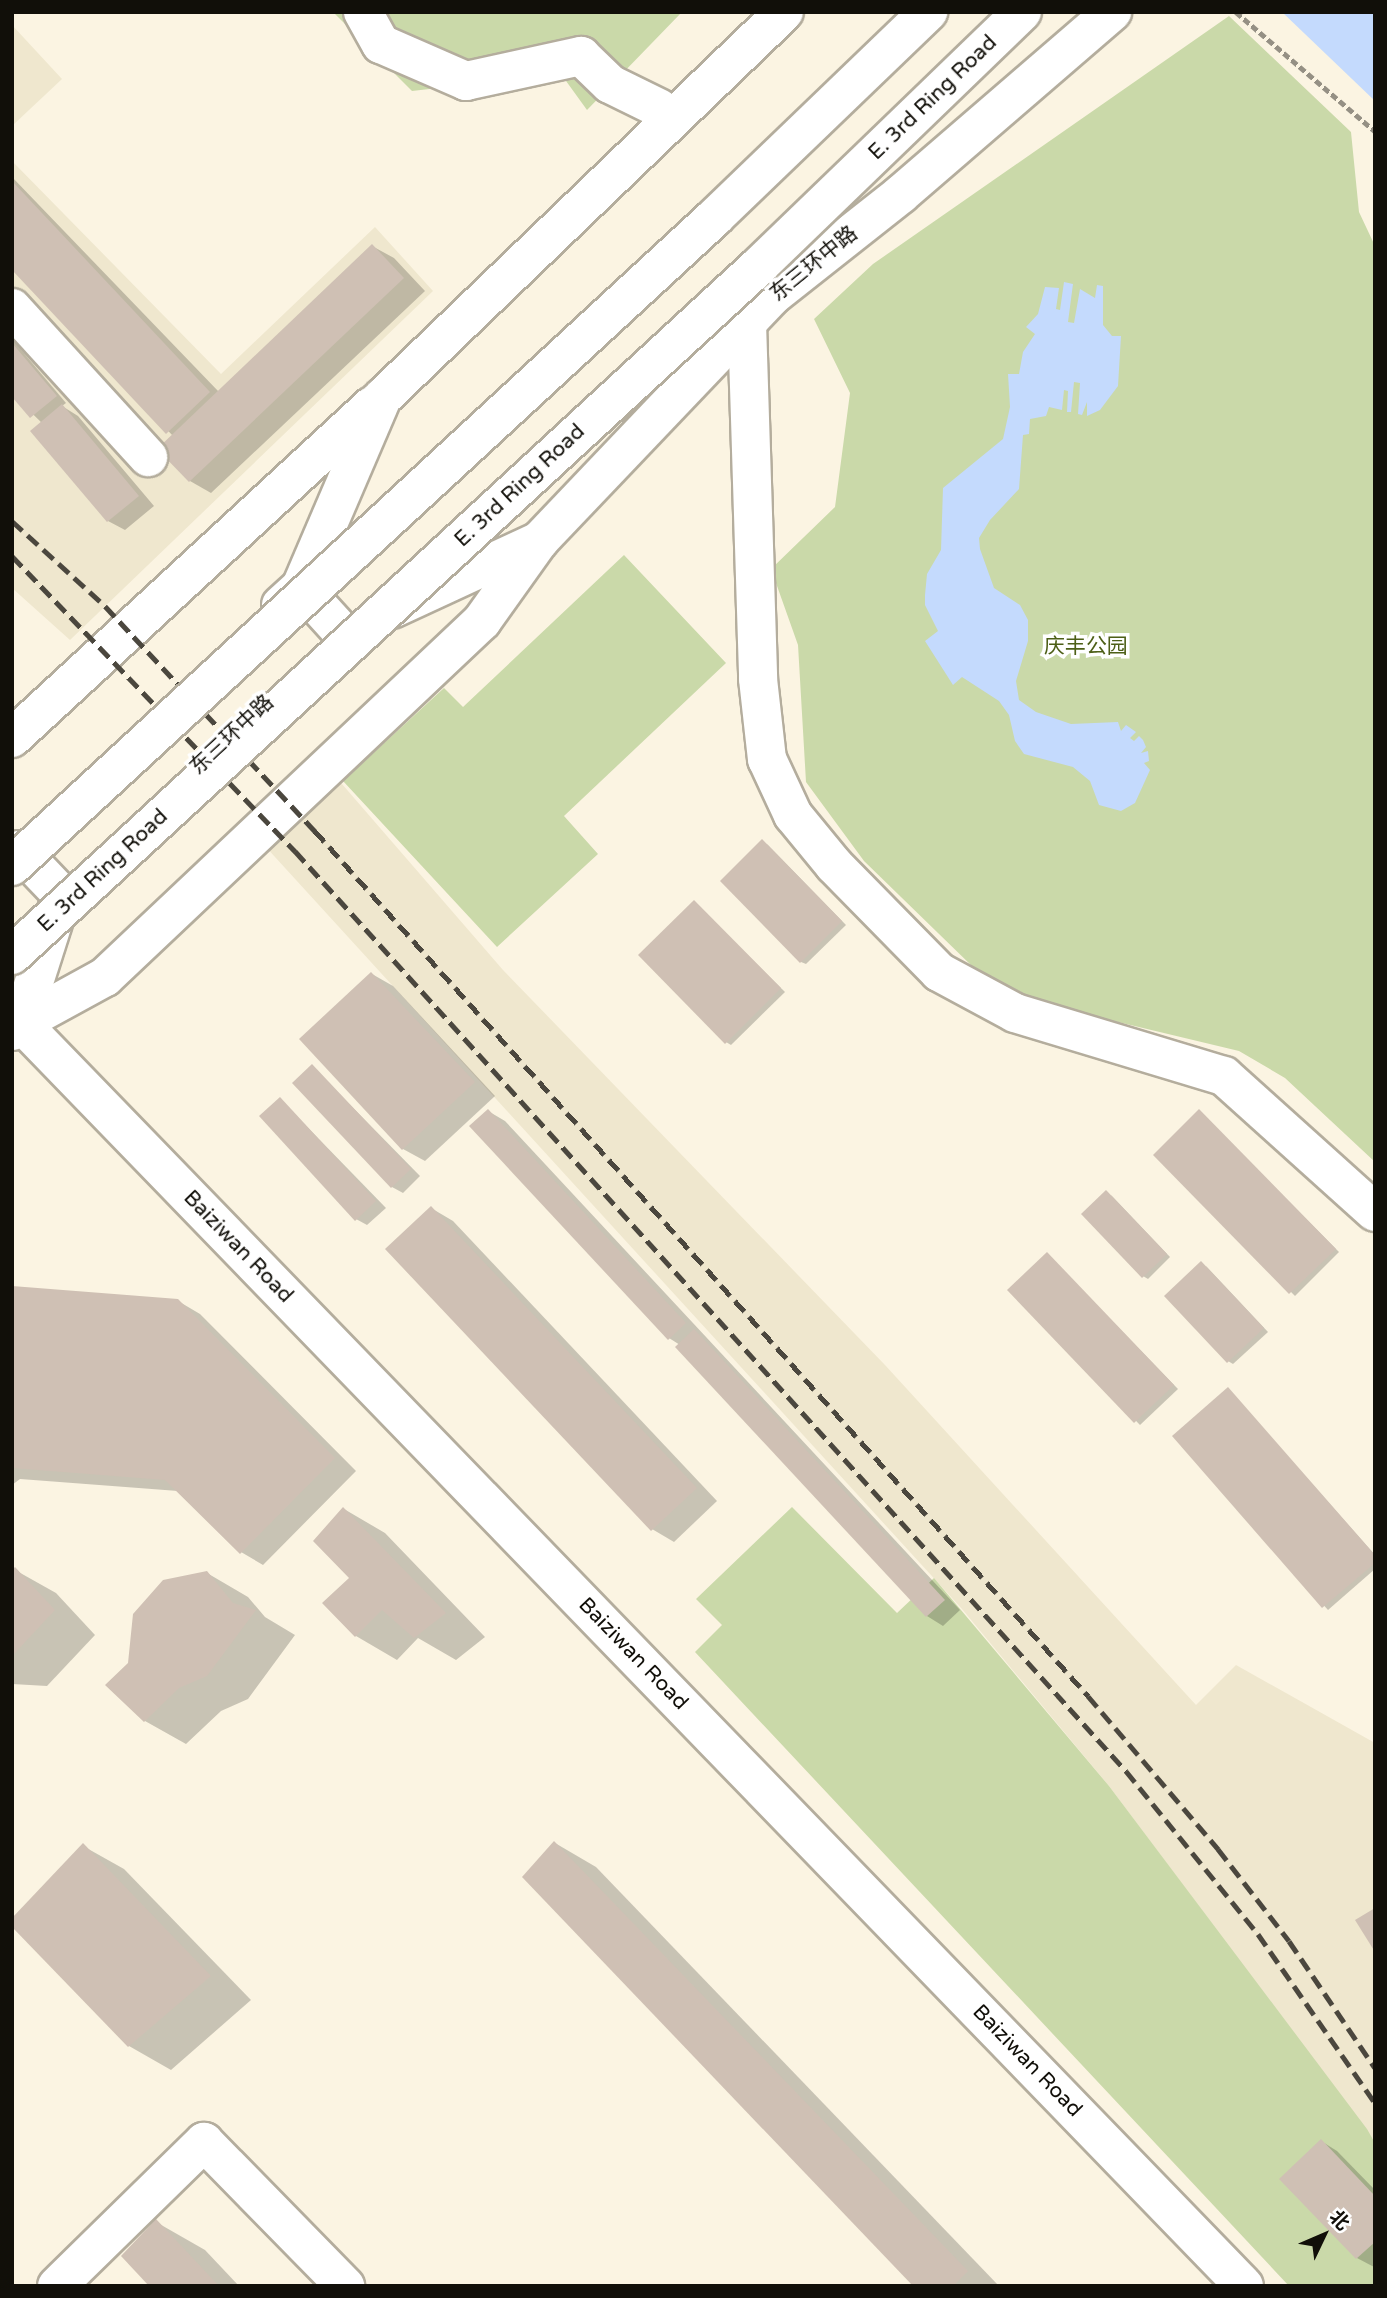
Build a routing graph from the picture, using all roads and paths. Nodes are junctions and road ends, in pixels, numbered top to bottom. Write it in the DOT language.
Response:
graph roads {
  1 [pos="363,12"];
  2 [pos="784,12"];
  3 [pos="928,12"];
  4 [pos="1022,12"];
  5 [pos="1112,12"];
  6 [pos="1236,12"];
  7 [pos="1069,30"];
  8 [pos="659,108"];
  9 [pos="1375,131"];
  10 [pos="12,308"];
  11 [pos="747,323"];
  12 [pos="382,397"];
  13 [pos="148,457"];
  14 [pos="539,541"];
  15 [pos="301,587"];
  16 [pos="342,632"];
  17 [pos="12,738"];
  18 [pos="15,856"];
  19 [pos="62,895"];
  20 [pos="12,955"];
  21 [pos="17,1027"];
  22 [pos="1375,1212"];
  23 [pos="57,2286"];
  24 [pos="345,2286"];
  25 [pos="1244,2286"];
  1 -- 8 [label="main road"];
  2 -- 12 [label="main road"];
  3 -- 18 [label="main road, bridge"];
  4 -- 20 [label="main road, E. 3rd Ring Road, bridge"];
  5 -- 7 [label="main road, 东三环中路"];
  6 -- 9 [label="path"];
  7 -- 11 [label="main road, 东三环中路"];
  10 -- 13 [label="main road"];
  11 -- 14 [label="main road, 东三环中路"];
  11 -- 22 [label="main road"];
  12 -- 15 [label="main road"];
  12 -- 17 [label="main road"];
  14 -- 16 [label="main road, 东三环中路"];
  14 -- 21 [label="main road, 东三环中路"];
  15 -- 16 [label="main road"];
  15 -- 18 [label="main road"];
  16 -- 19 [label="main road, 东三环中路"];
  18 -- 19 [label="main road"];
  19 -- 21 [label="main road, 东三环中路"];
  21 -- 25 [label="main road, Baiziwan Road"];
  23 -- 24 [label="main road"];
}
